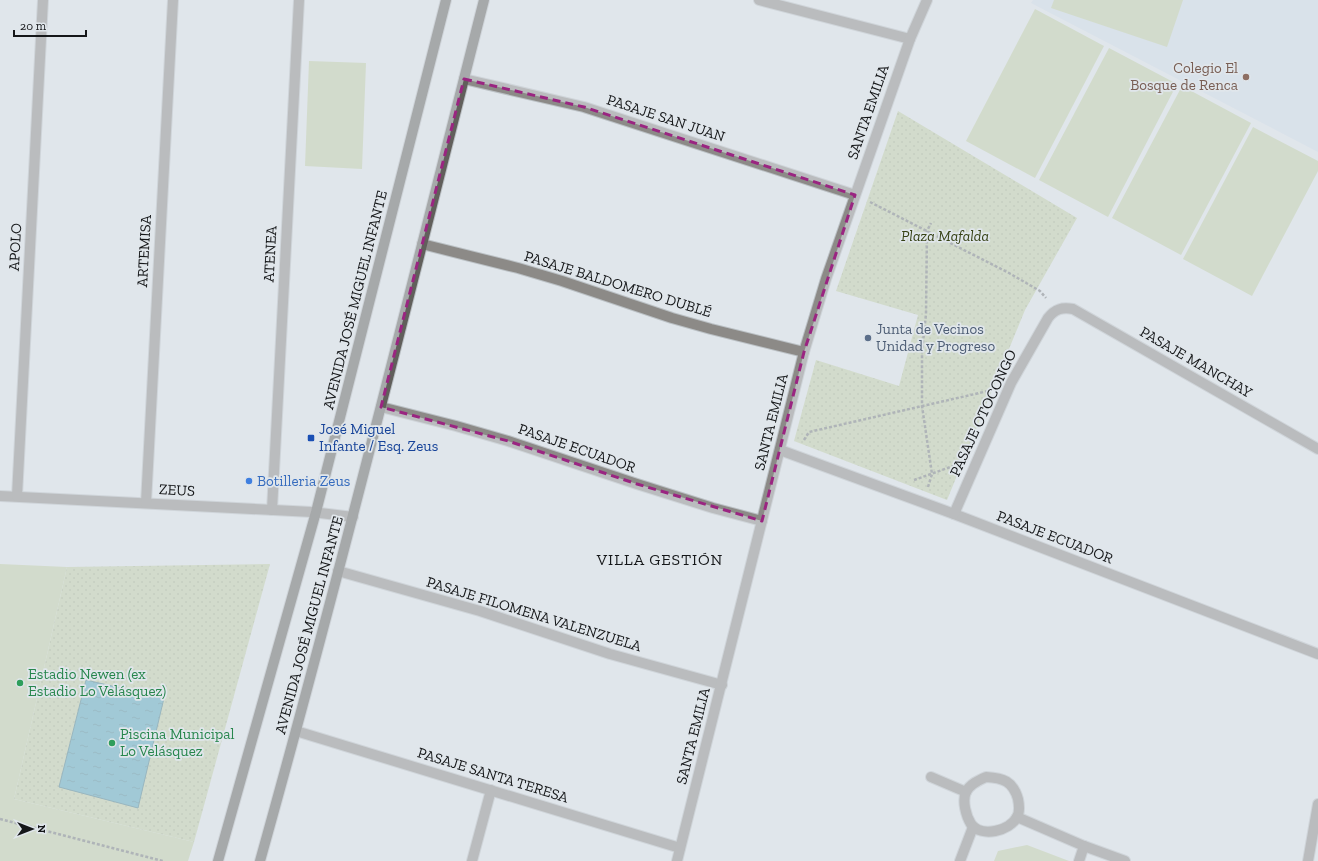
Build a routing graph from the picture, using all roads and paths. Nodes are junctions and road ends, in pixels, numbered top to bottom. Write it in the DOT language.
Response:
graph roads {
  1 [pos="43,0"];
  2 [pos="173,0"];
  3 [pos="299,0"];
  4 [pos="446,0"];
  5 [pos="484,0"];
  6 [pos="760,0"];
  7 [pos="927,0"];
  8 [pos="777,2"];
  9 [pos="910,39"];
  10 [pos="464,79"];
  11 [pos="855,195"];
  12 [pos="931,223"];
  13 [pos="927,231"];
  14 [pos="422,244"];
  15 [pos="1058,309"];
  16 [pos="804,352"];
  17 [pos="1010,383"];
  18 [pos="922,406"];
  19 [pos="381,407"];
  20 [pos="1318,449"];
  21 [pos="780,450"];
  22 [pos="794,456"];
  23 [pos="977,457"];
  24 [pos="932,474"];
  25 [pos="888,490"];
  26 [pos="0,496"];
  27 [pos="17,496"];
  28 [pos="146,503"];
  29 [pos="924,503"];
  30 [pos="272,510"];
  31 [pos="316,512"];
  32 [pos="954,514"];
  33 [pos="353,517"];
  34 [pos="762,521"];
  35 [pos="338,571"];
  36 [pos="1318,654"];
  37 [pos="722,685"];
  38 [pos="296,731"];
  39 [pos="931,777"];
  40 [pos="491,790"];
  41 [pos="966,792"];
  42 [pos="1318,804"];
  43 [pos="1017,817"];
  44 [pos="0,820"];
  45 [pos="973,827"];
  46 [pos="1084,846"];
  47 [pos="680,848"];
  48 [pos="163,861"];
  49 [pos="218,861"];
  50 [pos="260,861"];
  51 [pos="472,861"];
  52 [pos="677,861"];
  53 [pos="960,861"];
  54 [pos="1079,861"];
  55 [pos="1126,861"];
  56 [pos="1308,861"];
  1 -- 27 [label="street, APOLO"];
  2 -- 28 [label="street, ARTEMISA"];
  3 -- 30 [label="street, ATENEA"];
  4 -- 31 [label="main road, AVENIDA JOSÉ MIGUEL INFANTE"];
  5 -- 10 [label="main road, AVENIDA JOSÉ MIGUEL INFANTE"];
  6 -- 8 [label="street"];
  7 -- 9 [label="street, SANTA EMILIA"];
  8 -- 9 [label="street"];
  9 -- 11 [label="street, SANTA EMILIA"];
  10 -- 11 [label="street, PASAJE SAN JUAN"];
  10 -- 14 [label="main road, AVENIDA JOSÉ MIGUEL INFANTE"];
  11 -- 13 [label="path"];
  11 -- 16 [label="street, SANTA EMILIA"];
  12 -- 13 [label="path"];
  13 -- 15 [label="path"];
  13 -- 18 [label="path"];
  14 -- 16 [label="street, PASAJE BALDOMERO DUBLÉ"];
  14 -- 19 [label="main road, AVENIDA JOSÉ MIGUEL INFANTE"];
  15 -- 17 [label="street, PASAJE OTOCONGO"];
  15 -- 20 [label="street, PASAJE MANCHAY"];
  16 -- 21 [label="street, SANTA EMILIA"];
  17 -- 18 [label="path"];
  17 -- 23 [label="street, PASAJE OTOCONGO"];
  18 -- 22 [label="path"];
  18 -- 24 [label="path"];
  19 -- 33 [label="main road, AVENIDA JOSÉ MIGUEL INFANTE"];
  19 -- 34 [label="street, PASAJE ECUADOR"];
  21 -- 22 [label="street, PASAJE ECUADOR"];
  21 -- 34 [label="street, SANTA EMILIA"];
  22 -- 25 [label="street, PASAJE ECUADOR"];
  23 -- 24 [label="path"];
  23 -- 32 [label="street, PASAJE OTOCONGO"];
  24 -- 25 [label="path"];
  24 -- 29 [label="path"];
  25 -- 29 [label="street, PASAJE ECUADOR"];
  26 -- 27 [label="street, ZEUS"];
  27 -- 28 [label="street, ZEUS"];
  28 -- 30 [label="street, ZEUS"];
  29 -- 32 [label="street, PASAJE ECUADOR"];
  30 -- 31 [label="street, ZEUS"];
  31 -- 33 [label="street, ZEUS"];
  31 -- 49 [label="main road, AVENIDA JOSÉ MIGUEL INFANTE"];
  32 -- 36 [label="street, PASAJE ECUADOR"];
  33 -- 35 [label="main road, AVENIDA JOSÉ MIGUEL INFANTE"];
  34 -- 37 [label="street, SANTA EMILIA"];
  35 -- 37 [label="street, PASAJE FILOMENA VALENZUELA"];
  35 -- 38 [label="main road, AVENIDA JOSÉ MIGUEL INFANTE"];
  37 -- 47 [label="street, SANTA EMILIA"];
  38 -- 40 [label="street, PASAJE SANTA TERESA"];
  38 -- 50 [label="main road, AVENIDA JOSÉ MIGUEL INFANTE"];
  39 -- 41 [label="street"];
  40 -- 47 [label="street, PASAJE SANTA TERESA"];
  40 -- 51 [label="street"];
  41 -- 43 [label="street"];
  41 -- 45 [label="street"];
  42 -- 56 [label="street"];
  43 -- 45 [label="street"];
  43 -- 46 [label="street"];
  44 -- 48 [label="path"];
  45 -- 53 [label="street"];
  46 -- 54 [label="street"];
  46 -- 55 [label="street"];
  47 -- 52 [label="street, SANTA EMILIA"];
}
